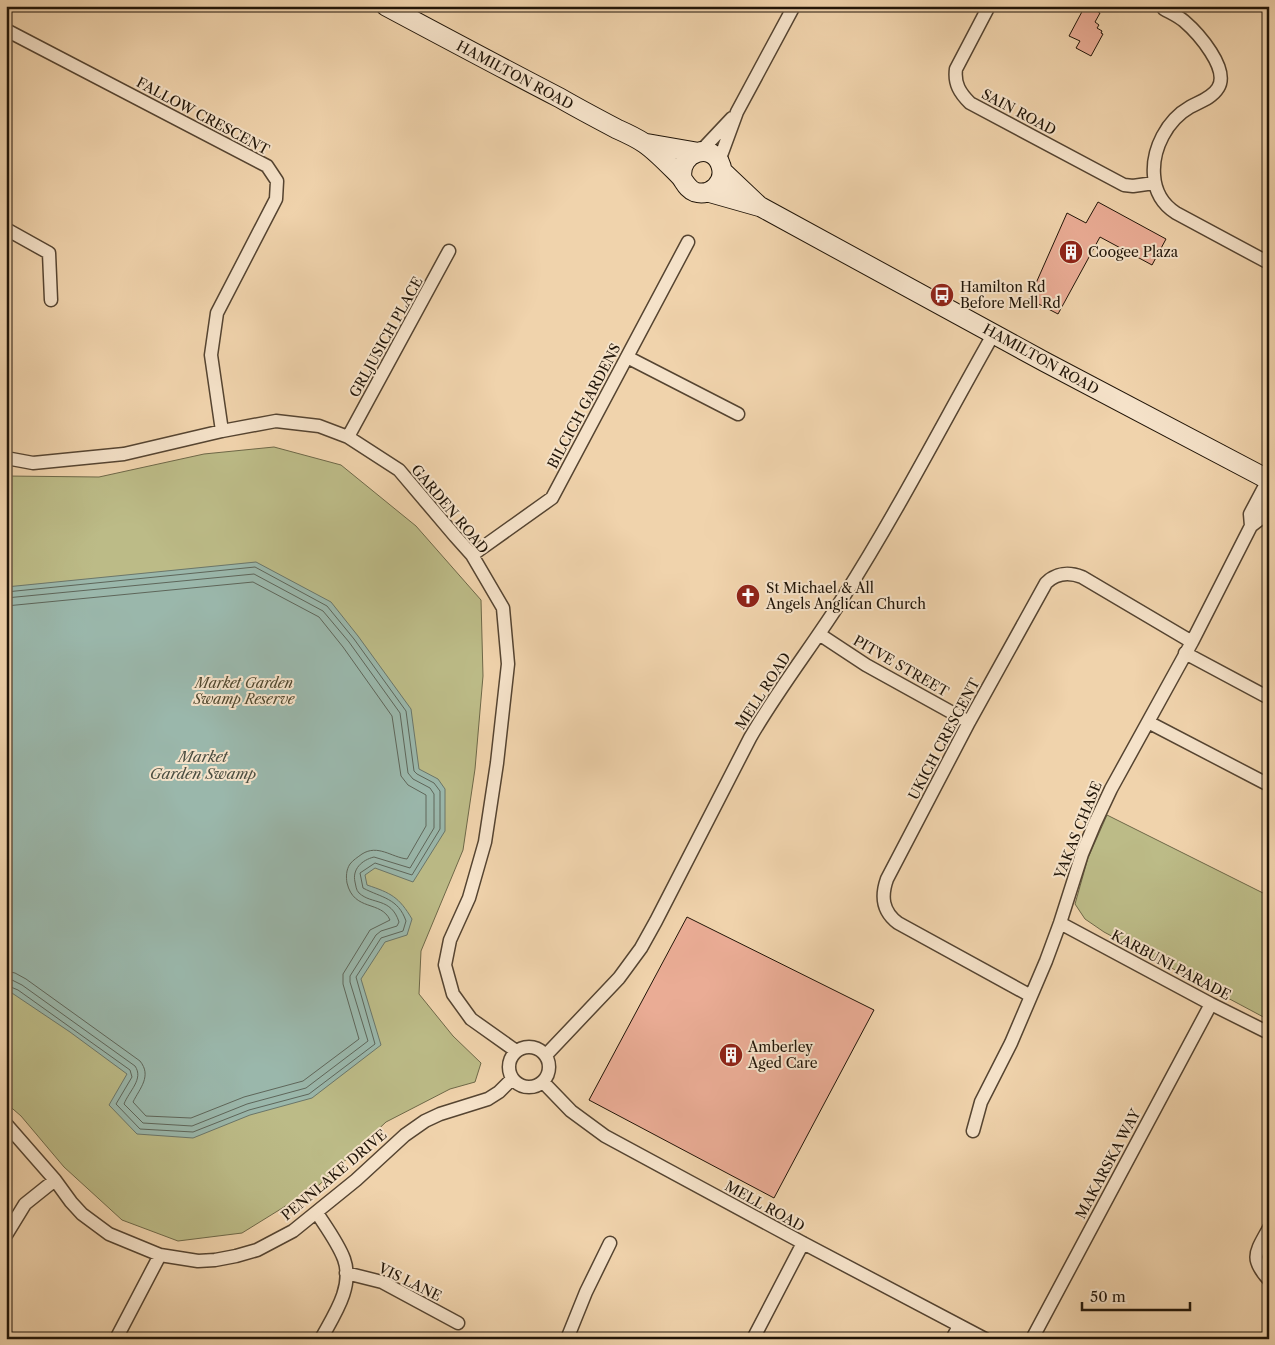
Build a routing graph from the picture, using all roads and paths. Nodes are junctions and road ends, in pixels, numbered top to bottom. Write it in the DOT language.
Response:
graph roads {
  1 [pos="386,6"];
  2 [pos="794,6"];
  3 [pos="989,6"];
  4 [pos="1164,6"];
  5 [pos="6,30"];
  6 [pos="738,112"];
  7 [pos="644,143"];
  8 [pos="698,152"];
  9 [pos="721,166"];
  10 [pos="682,178"];
  11 [pos="1154,183"];
  12 [pos="708,192"];
  13 [pos="761,207"];
  14 [pos="6,229"];
  15 [pos="688,242"];
  16 [pos="449,251"];
  17 [pos="1269,263"];
  18 [pos="51,300"];
  19 [pos="994,333"];
  20 [pos="627,357"];
  21 [pos="738,414"];
  22 [pos="222,431"];
  23 [pos="348,436"];
  24 [pos="6,458"];
  25 [pos="1268,480"];
  26 [pos="1269,503"];
  27 [pos="1251,526"];
  28 [pos="472,556"];
  29 [pos="819,634"];
  30 [pos="1192,642"];
  31 [pos="1185,653"];
  32 [pos="1269,698"];
  33 [pos="969,722"];
  34 [pos="1148,722"];
  35 [pos="1269,785"];
  36 [pos="1060,922"];
  37 [pos="1031,996"];
  38 [pos="1211,1004"];
  39 [pos="1269,1033"];
  40 [pos="516,1051"];
  41 [pos="546,1055"];
  42 [pos="512,1079"];
  43 [pos="543,1082"];
  44 [pos="6,1124"];
  45 [pos="973,1131"];
  46 [pos="55,1180"];
  47 [pos="317,1212"];
  48 [pos="1269,1228"];
  49 [pos="6,1235"];
  50 [pos="610,1243"];
  51 [pos="803,1243"];
  52 [pos="160,1255"];
  53 [pos="346,1273"];
  54 [pos="1269,1280"];
  55 [pos="458,1323"];
  56 [pos="959,1326"];
  57 [pos="116,1339"];
  58 [pos="322,1339"];
  59 [pos="567,1339"];
  60 [pos="753,1339"];
  61 [pos="952,1339"];
  62 [pos="985,1339"];
  63 [pos="1032,1339"];
  1 -- 7 [label="main road, HAMILTON ROAD"];
  2 -- 6 [label="street"];
  3 -- 11 [label="street, SAIN ROAD"];
  4 -- 11 [label="street"];
  5 -- 22 [label="street, FALLOW CRESCENT"];
  6 -- 8 [label="street"];
  6 -- 9 [label="street"];
  7 -- 8 [label="main road, HAMILTON ROAD"];
  7 -- 10 [label="main road, HAMILTON ROAD"];
  8 -- 9 [label="main road"];
  8 -- 10 [label="main road"];
  9 -- 12 [label="main road"];
  9 -- 13 [label="main road, HAMILTON ROAD"];
  10 -- 12 [label="main road"];
  11 -- 17 [label="street"];
  12 -- 13 [label="main road, HAMILTON ROAD"];
  13 -- 19 [label="main road, HAMILTON ROAD"];
  14 -- 18 [label="street"];
  15 -- 20 [label="street, BILCICH GARDENS"];
  16 -- 23 [label="street, GRLJUSICH PLACE"];
  19 -- 25 [label="main road, HAMILTON ROAD"];
  19 -- 29 [label="street, MELL ROAD"];
  20 -- 21 [label="street"];
  20 -- 28 [label="street, BILCICH GARDENS"];
  22 -- 23 [label="street, GARDEN ROAD"];
  22 -- 24 [label="street, GARDEN ROAD"];
  23 -- 28 [label="street, GARDEN ROAD"];
  25 -- 27 [label="street, YAKAS CHASE"];
  26 -- 27 [label="street, YAKAS CHASE"];
  27 -- 30 [label="street, YAKAS CHASE"];
  28 -- 40 [label="street, GARDEN ROAD"];
  29 -- 33 [label="street, PITVE STREET"];
  29 -- 41 [label="street, MELL ROAD"];
  30 -- 31 [label="street, YAKAS CHASE"];
  30 -- 33 [label="street, UKICH CRESCENT"];
  31 -- 32 [label="street"];
  31 -- 34 [label="street, YAKAS CHASE"];
  33 -- 37 [label="street, UKICH CRESCENT"];
  34 -- 35 [label="street"];
  34 -- 36 [label="street, YAKAS CHASE"];
  36 -- 37 [label="street, YAKAS CHASE"];
  36 -- 38 [label="street, KARBUNI PARADE"];
  37 -- 45 [label="street, YAKAS CHASE"];
  38 -- 39 [label="street, KARBUNI PARADE"];
  38 -- 63 [label="street, MAKARSKA WAY"];
  40 -- 41 [label="street"];
  40 -- 42 [label="street"];
  41 -- 43 [label="street"];
  42 -- 43 [label="street"];
  42 -- 47 [label="street, PENNLAKE DRIVE"];
  43 -- 51 [label="street, MELL ROAD"];
  44 -- 46 [label="street, PENNLAKE DRIVE"];
  46 -- 49 [label="street"];
  46 -- 52 [label="street, PENNLAKE DRIVE"];
  47 -- 52 [label="street, PENNLAKE DRIVE"];
  47 -- 53 [label="street"];
  48 -- 54 [label="street"];
  50 -- 59 [label="street"];
  51 -- 56 [label="street, MELL ROAD"];
  51 -- 60 [label="street"];
  52 -- 57 [label="street"];
  53 -- 55 [label="street, VIS LANE"];
  53 -- 58 [label="street"];
  56 -- 61 [label="street"];
  56 -- 62 [label="street, MELL ROAD"];
}
